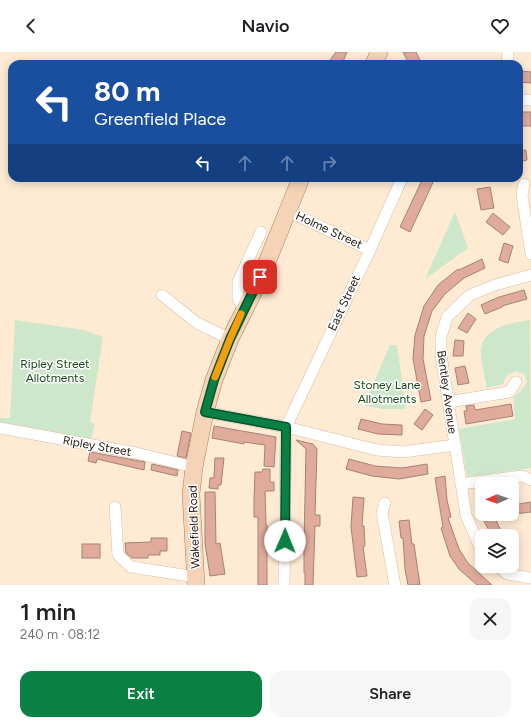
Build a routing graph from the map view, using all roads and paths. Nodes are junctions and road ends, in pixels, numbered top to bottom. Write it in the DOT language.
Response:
graph roads {
  1 [pos="299,182"];
  2 [pos="400,182"];
  3 [pos="524,184"];
  4 [pos="288,211"];
  5 [pos="261,232"];
  6 [pos="370,250"];
  7 [pos="531,254"];
  8 [pos="531,275"];
  9 [pos="162,295"];
  10 [pos="244,309"];
  11 [pos="230,339"];
  12 [pos="516,382"];
  13 [pos="448,402"];
  14 [pos="205,412"];
  15 [pos="286,427"];
  16 [pos="0,428"];
  17 [pos="455,445"];
  18 [pos="194,467"];
  19 [pos="531,480"];
  20 [pos="461,484"];
  21 [pos="385,503"];
  22 [pos="115,507"];
  23 [pos="475,536"];
  24 [pos="506,573"];
  25 [pos="531,578"];
  26 [pos="196,581"];
  27 [pos="284,585"];
  28 [pos="395,585"];
  1 -- 4 [label="main road, Wakefield Road"];
  2 -- 6 [label="street, East Street"];
  3 -- 7 [label="street"];
  4 -- 6 [label="street, Holme Street"];
  4 -- 10 [label="main road, Wakefield Road"];
  5 -- 10 [label="street"];
  6 -- 15 [label="street, East Street"];
  8 -- 13 [label="street, Bentley Avenue"];
  9 -- 11 [label="street"];
  10 -- 11 [label="main road, Wakefield Road"];
  11 -- 14 [label="main road, Wakefield Road"];
  12 -- 13 [label="street"];
  13 -- 17 [label="street, Bentley Avenue"];
  14 -- 15 [label="street"];
  14 -- 18 [label="main road, Wakefield Road"];
  15 -- 17 [label="street"];
  15 -- 27 [label="street"];
  16 -- 18 [label="street, Ripley Street"];
  17 -- 20 [label="street, Bentley Avenue"];
  18 -- 26 [label="main road, Wakefield Road"];
  19 -- 20 [label="street"];
  20 -- 23 [label="street, Bentley Avenue"];
  21 -- 28 [label="street"];
  22 -- 26 [label="street"];
  24 -- 25 [label="street"];
}
